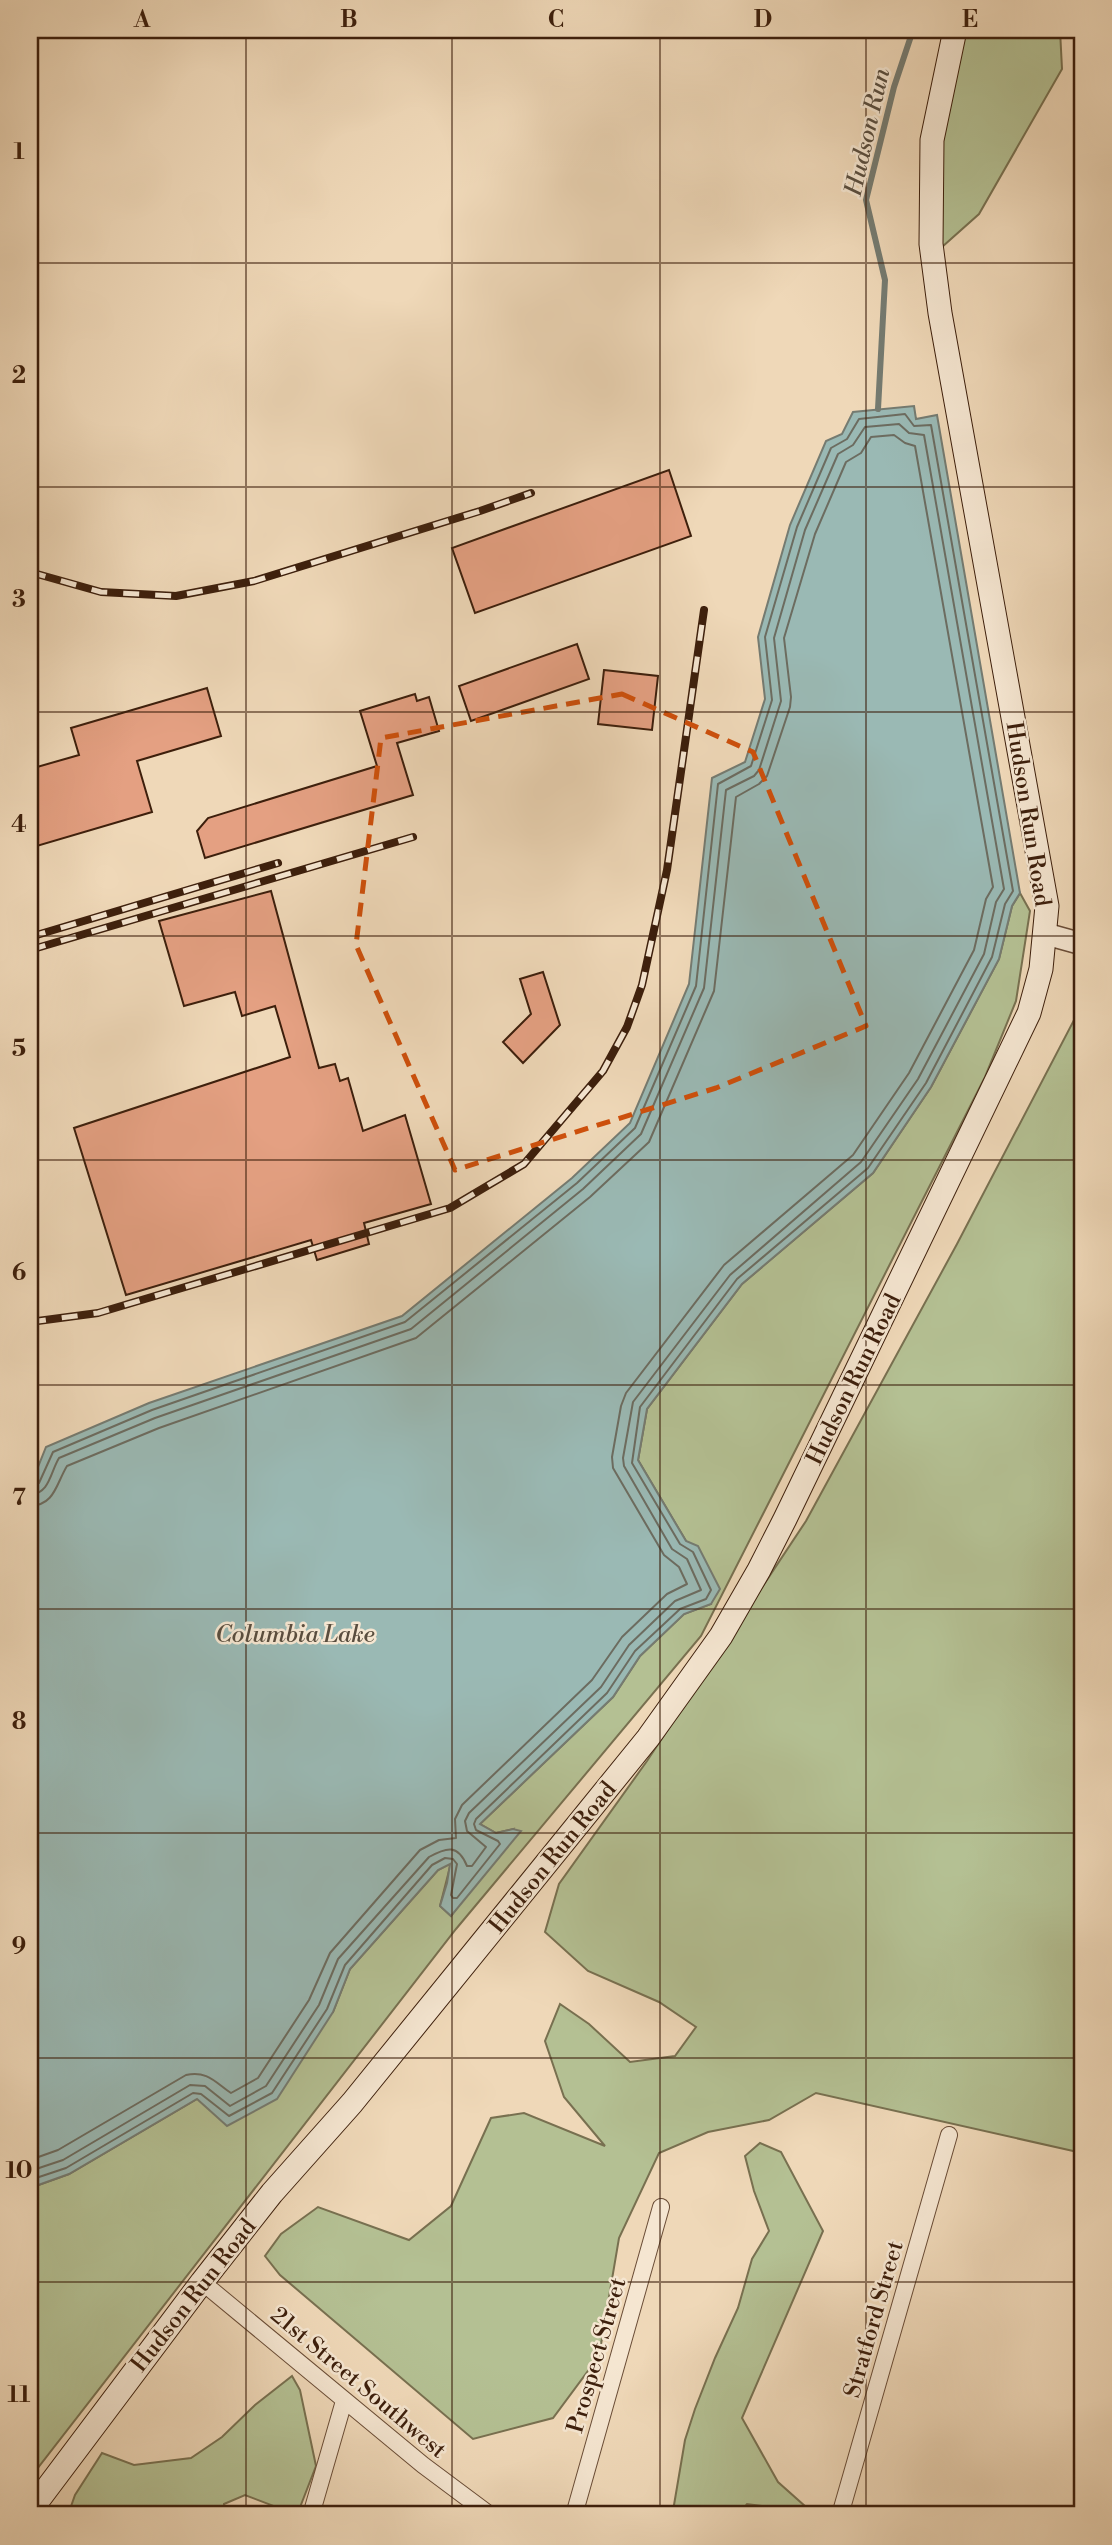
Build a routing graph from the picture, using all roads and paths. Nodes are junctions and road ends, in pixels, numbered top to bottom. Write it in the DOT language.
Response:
graph roads {
  1 [pos="955,30"];
  2 [pos="1046,934"];
  3 [pos="1082,944"];
  4 [pos="949,2135"];
  5 [pos="661,2207"];
  6 [pos="202,2282"];
  7 [pos="344,2401"];
  8 [pos="30,2511"];
  9 [pos="311,2515"];
  10 [pos="490,2515"];
  11 [pos="574,2515"];
  12 [pos="840,2515"];
  1 -- 2 [label="main road, Hudson Run Road"];
  2 -- 3 [label="street"];
  2 -- 6 [label="main road, Hudson Run Road"];
  4 -- 12 [label="street, Stratford Street"];
  5 -- 11 [label="street, Prospect Street"];
  6 -- 7 [label="street, 21st Street Southwest"];
  6 -- 8 [label="main road, Hudson Run Road"];
  7 -- 9 [label="street"];
  7 -- 10 [label="street, 21st Street Southwest"];
}
